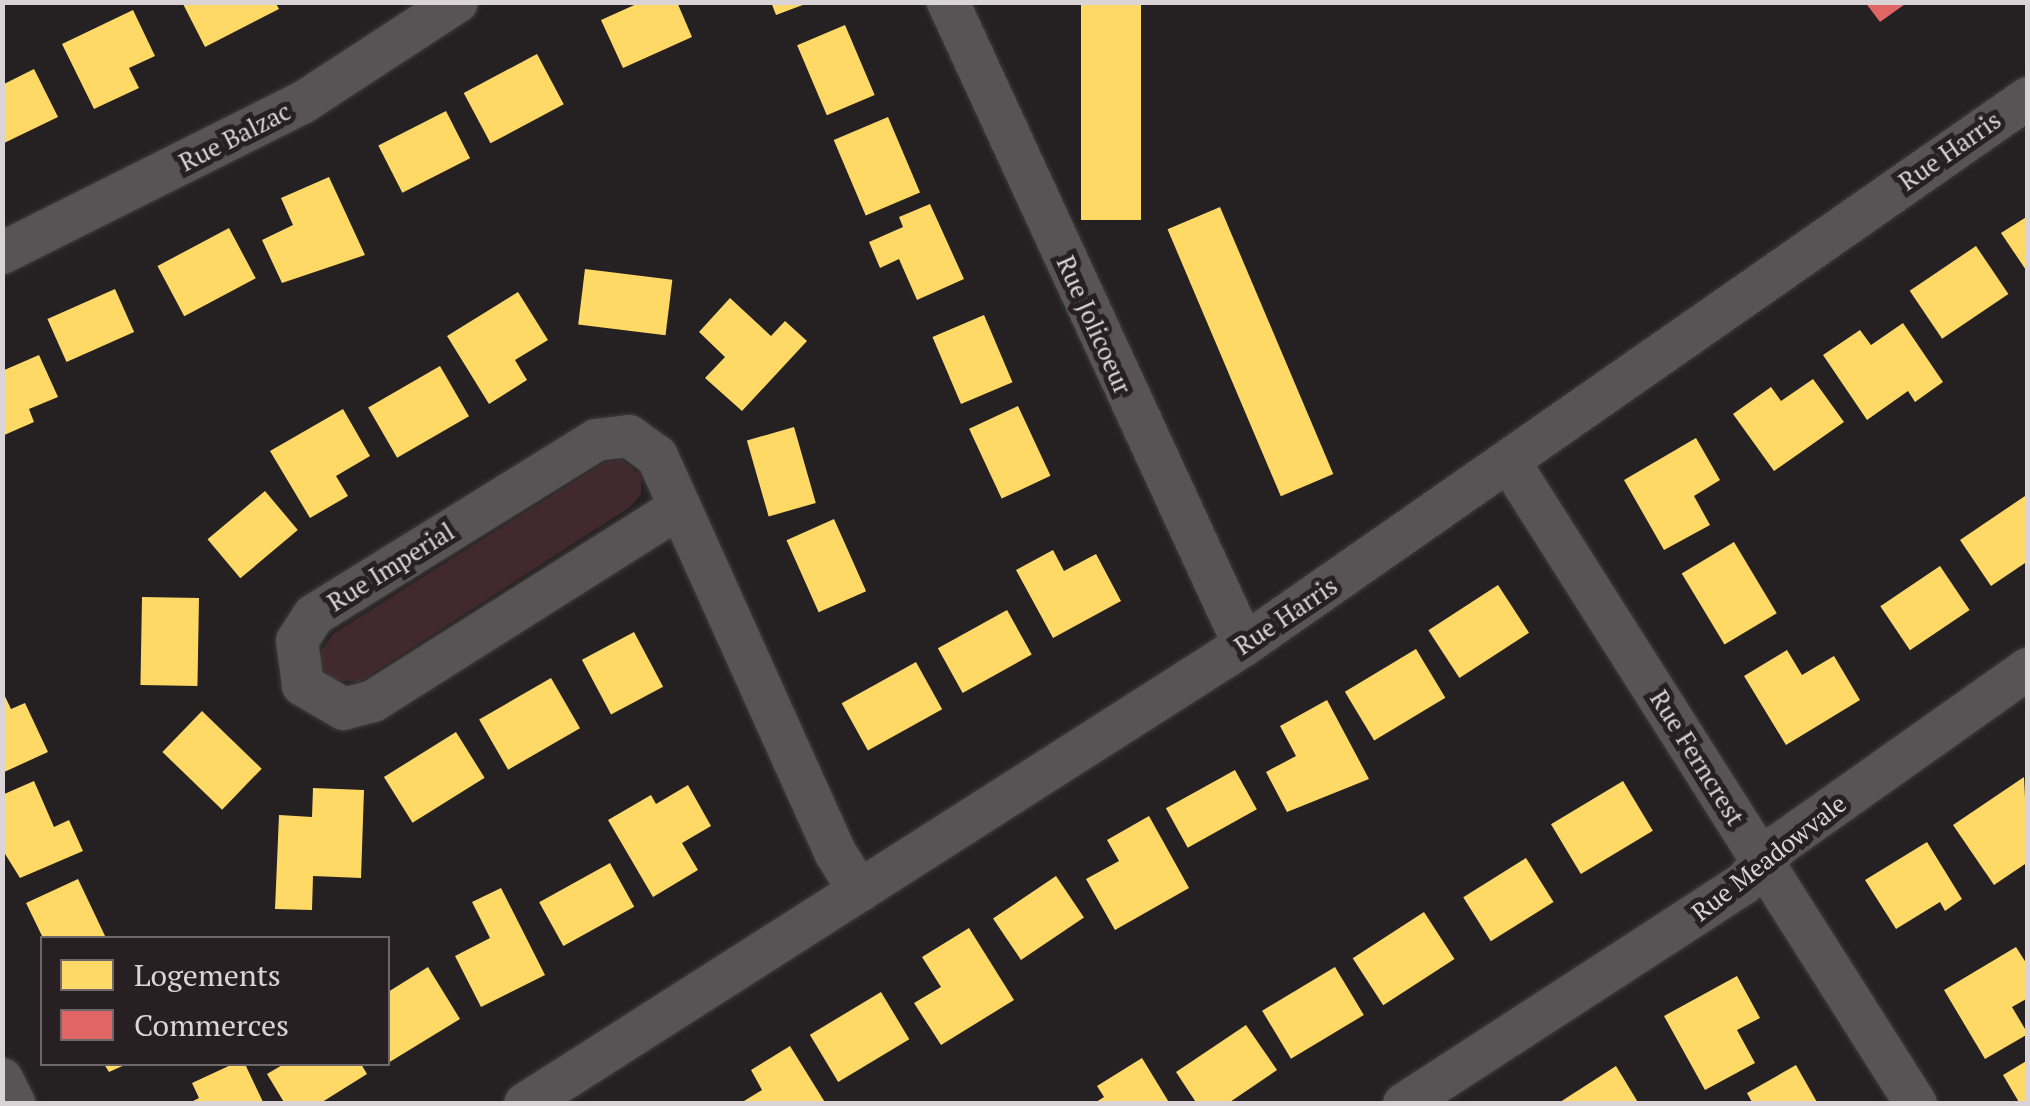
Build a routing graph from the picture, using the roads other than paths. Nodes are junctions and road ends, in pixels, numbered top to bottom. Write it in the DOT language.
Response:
graph roads {
  1 [pos="457,2"];
  2 [pos="948,2"];
  3 [pos="2028,98"];
  4 [pos="2,253"];
  5 [pos="1510,463"];
  6 [pos="677,508"];
  7 [pos="1244,645"];
  8 [pos="2028,668"];
  9 [pos="1763,862"];
  10 [pos="859,891"];
  11 [pos="2,1078"];
  12 [pos="15,1104"];
  13 [pos="525,1104"];
  14 [pos="1404,1104"];
  15 [pos="1916,1104"];
  1 -- 4 [label="street, Rue Balzac"];
  2 -- 7 [label="street, Rue Jolicoeur"];
  3 -- 5 [label="street, Rue Harris"];
  5 -- 7 [label="street, Rue Harris"];
  5 -- 9 [label="street, Rue Ferncrest"];
  6 -- 6 [label="street, Rue Imperial"];
  6 -- 10 [label="street, Rue Imperial"];
  7 -- 10 [label="street, Rue Harris"];
  8 -- 9 [label="street, Rue Meadowvale"];
  9 -- 14 [label="street, Rue Meadowvale"];
  9 -- 15 [label="street, Rue Ferncrest"];
  10 -- 13 [label="street, Rue Harris"];
  11 -- 12 [label="street"];
}
